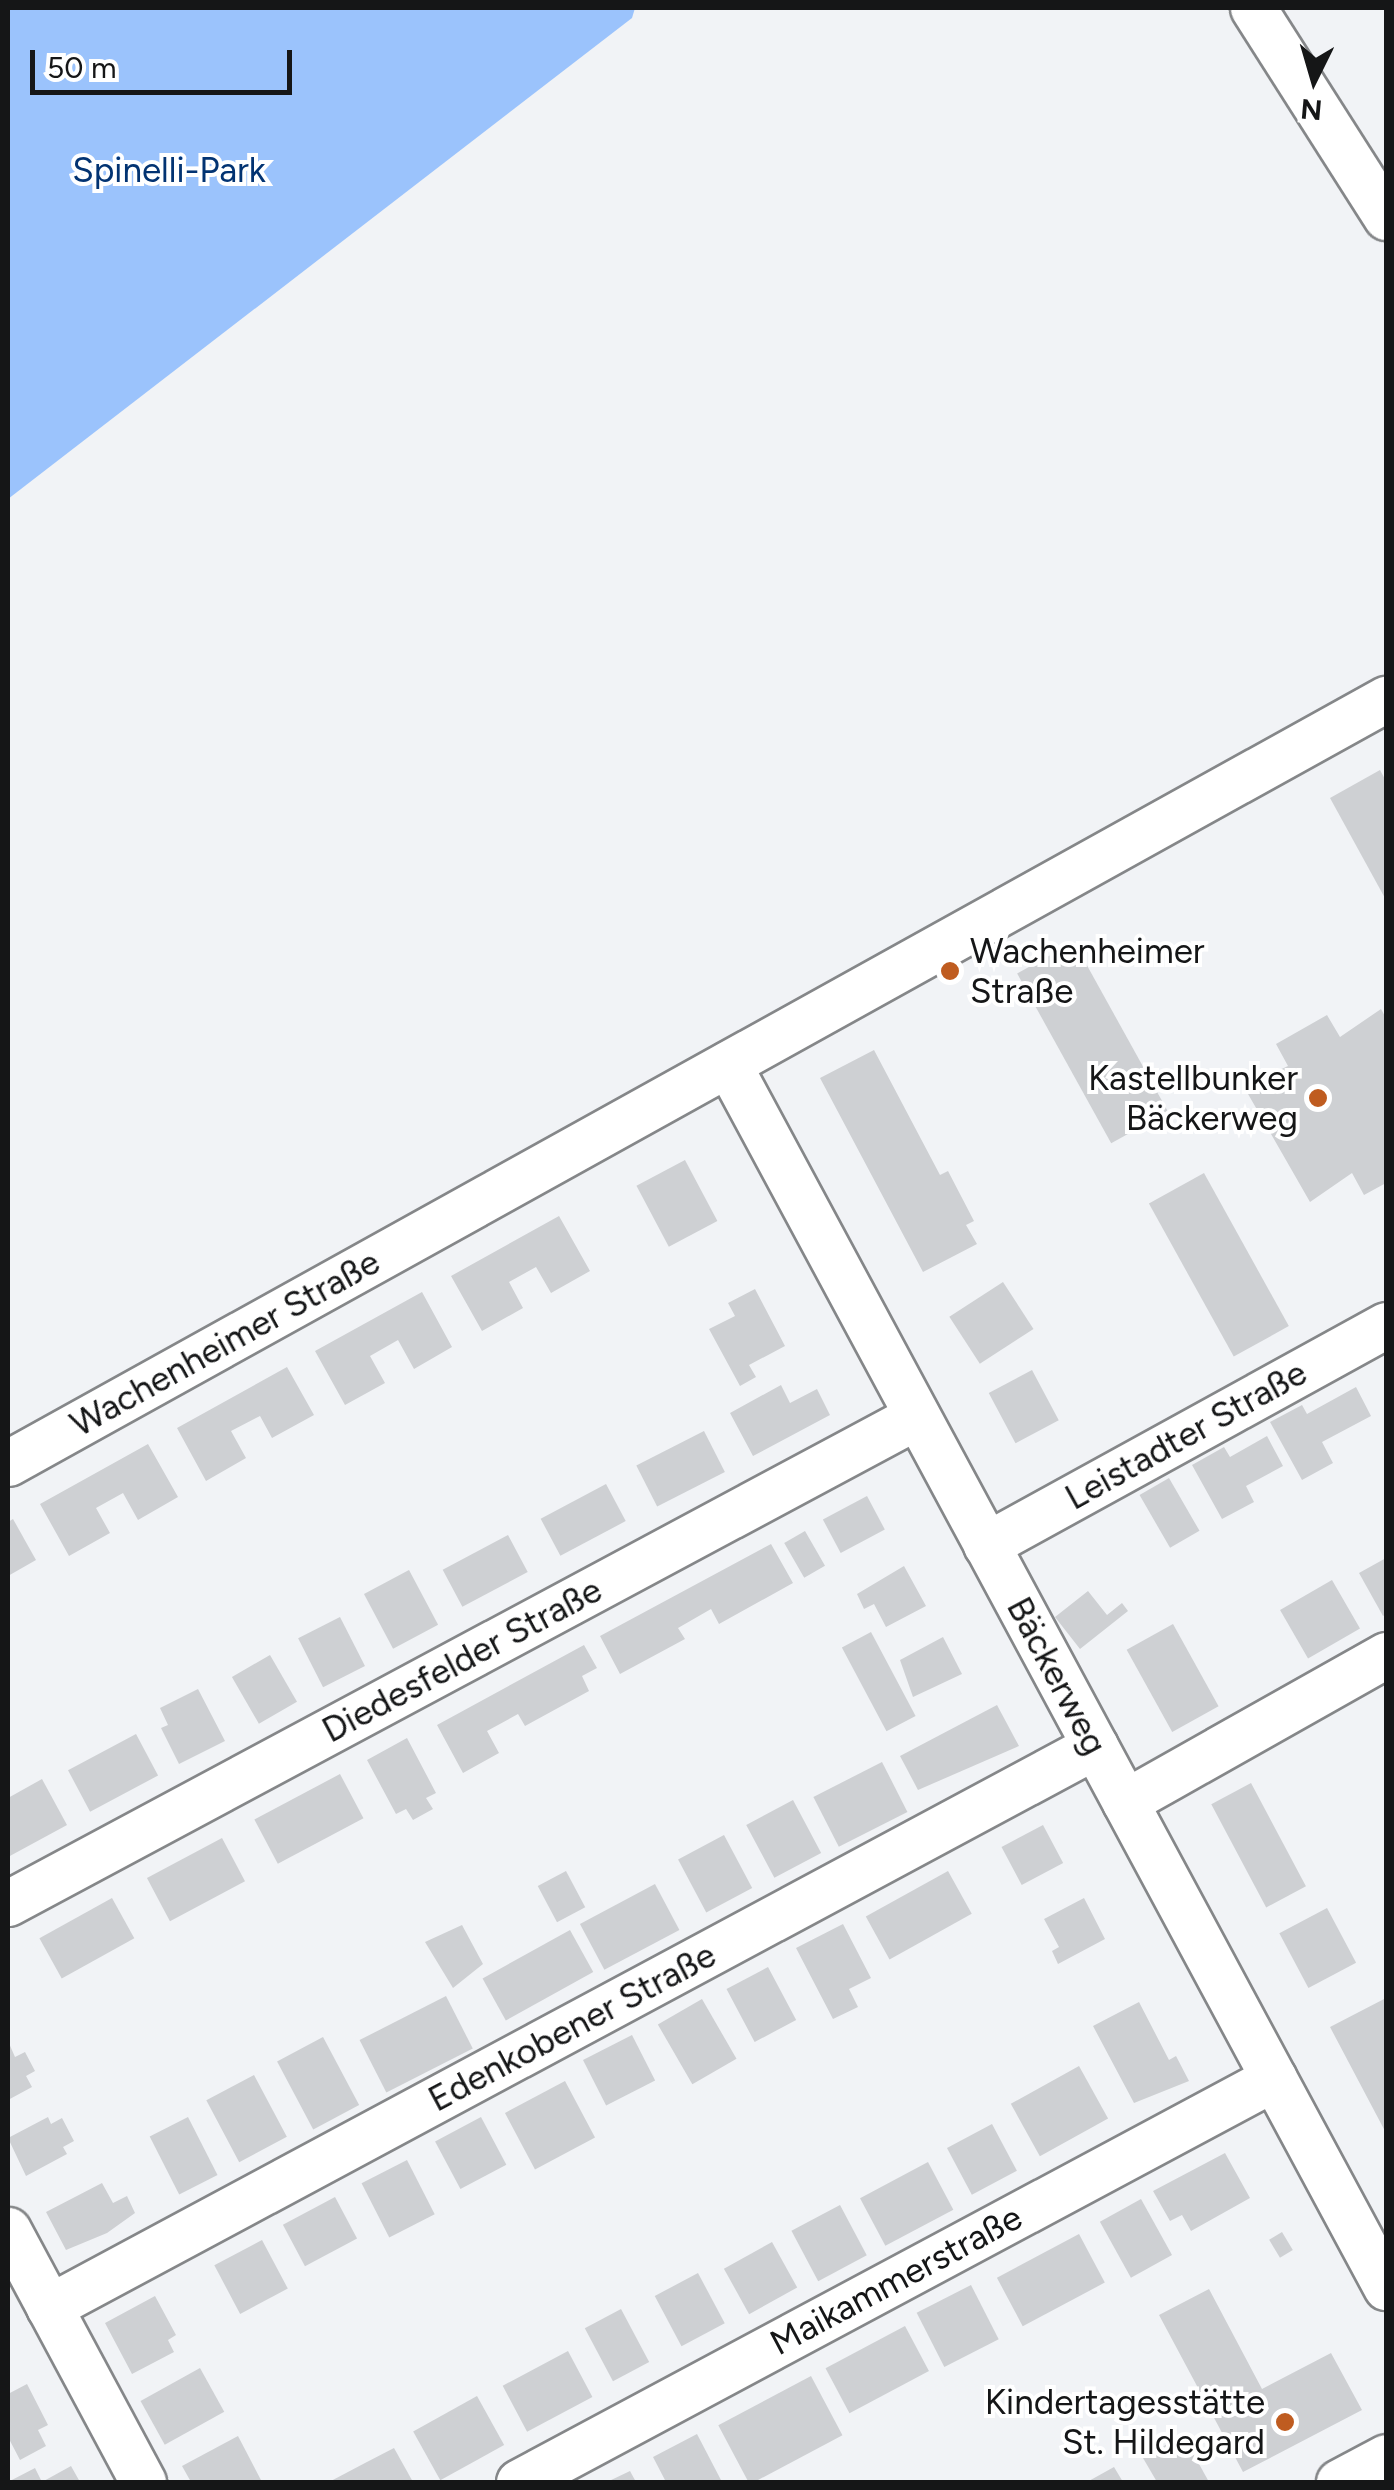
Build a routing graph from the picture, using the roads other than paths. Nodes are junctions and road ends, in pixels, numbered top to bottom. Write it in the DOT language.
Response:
graph roads {
  1 [pos="1253,8"];
  2 [pos="1386,217"];
  3 [pos="1386,699"];
  4 [pos="728,1064"];
  5 [pos="1386,1325"];
  6 [pos="916,1416"];
  7 [pos="8,1464"];
  8 [pos="986,1545"];
  9 [pos="1386,1654"];
  10 [pos="1095,1746"];
  11 [pos="1125,1802"];
  12 [pos="8,1903"];
  13 [pos="1274,2078"];
  14 [pos="8,2230"];
  15 [pos="1386,2287"];
  16 [pos="49,2307"];
  17 [pos="1386,2457"];
  18 [pos="144,2482"];
  19 [pos="518,2482"];
  20 [pos="1339,2482"];
  1 -- 2 [label="street"];
  3 -- 4 [label="street, Wachenheimer Straße"];
  4 -- 6 [label="street, Bäckerweg"];
  4 -- 7 [label="street, Wachenheimer Straße"];
  5 -- 8 [label="street, Leistadter Straße"];
  6 -- 8 [label="street, Bäckerweg"];
  6 -- 12 [label="street, Diedesfelder Straße"];
  8 -- 10 [label="street, Bäckerweg"];
  9 -- 11 [label="street"];
  10 -- 11 [label="street, Bäckerweg"];
  10 -- 16 [label="street, Edenkobener Straße"];
  11 -- 13 [label="street, Bäckerweg"];
  13 -- 15 [label="street, Bäckerweg"];
  13 -- 19 [label="street, Maikammerstraße"];
  14 -- 16 [label="street"];
  16 -- 18 [label="street"];
  17 -- 20 [label="street"];
}
